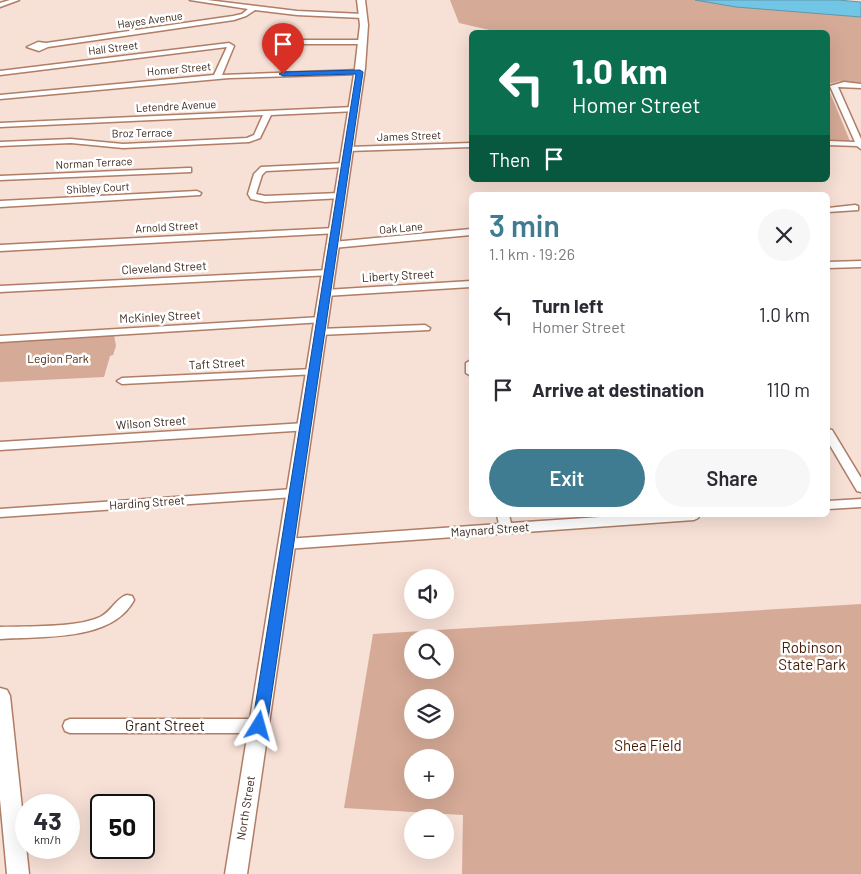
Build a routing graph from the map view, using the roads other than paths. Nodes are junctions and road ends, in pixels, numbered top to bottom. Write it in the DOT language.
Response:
graph roads {
  1 [pos="16,0"];
  2 [pos="193,0"];
  3 [pos="361,0"];
  4 [pos="0,5"];
  5 [pos="254,7"];
  6 [pos="363,16"];
  7 [pos="301,42"];
  8 [pos="363,42"];
  9 [pos="46,46"];
  10 [pos="360,72"];
  11 [pos="0,73"];
  12 [pos="218,77"];
  13 [pos="861,86"];
  14 [pos="0,97"];
  15 [pos="354,109"];
  16 [pos="268,113"];
  17 [pos="0,125"];
  18 [pos="830,143"];
  19 [pos="0,144"];
  20 [pos="469,145"];
  21 [pos="860,145"];
  22 [pos="348,149"];
  23 [pos="345,165"];
  24 [pos="188,170"];
  25 [pos="0,178"];
  26 [pos="197,193"];
  27 [pos="340,196"];
  28 [pos="0,204"];
  29 [pos="855,208"];
  30 [pos="830,210"];
  31 [pos="469,232"];
  32 [pos="334,238"];
  33 [pos="0,248"];
  34 [pos="861,264"];
  35 [pos="830,266"];
  36 [pos="328,273"];
  37 [pos="469,284"];
  38 [pos="0,289"];
  39 [pos="325,293"];
  40 [pos="320,326"];
  41 [pos="425,328"];
  42 [pos="0,339"];
  43 [pos="313,372"];
  44 [pos="122,381"];
  45 [pos="305,427"];
  46 [pos="830,436"];
  47 [pos="0,446"];
  48 [pos="861,488"];
  49 [pos="294,493"];
  50 [pos="861,503"];
  51 [pos="830,506"];
  52 [pos="0,513"];
  53 [pos="503,517"];
  54 [pos="643,517"];
  55 [pos="618,518"];
  56 [pos="506,528"];
  57 [pos="286,544"];
  58 [pos="126,600"];
  59 [pos="0,633"];
  60 [pos="0,696"];
  61 [pos="70,726"];
  62 [pos="259,726"];
  63 [pos="18,874"];
  64 [pos="236,874"];
  1 -- 4 [label="street"];
  2 -- 5 [label="street"];
  3 -- 6 [label="main road, North Street"];
  5 -- 6 [label="street"];
  5 -- 9 [label="street, Hayes Avenue"];
  6 -- 8 [label="main road, North Street"];
  7 -- 8 [label="street"];
  8 -- 10 [label="main road, North Street"];
  10 -- 12 [label="street, Homer Street"];
  10 -- 15 [label="main road, North Street"];
  11 -- 12 [label="street, Hall Street"];
  12 -- 14 [label="street, Homer Street"];
  13 -- 21 [label="street"];
  15 -- 16 [label="street, Letendre Avenue"];
  15 -- 22 [label="main road, North Street"];
  16 -- 17 [label="street, Letendre Avenue"];
  16 -- 19 [label="street, Broz Terrace"];
  18 -- 21 [label="street"];
  20 -- 22 [label="street, James Street"];
  22 -- 23 [label="main road, North Street"];
  23 -- 27 [label="main road, North Street"];
  23 -- 27 [label="street"];
  24 -- 25 [label="street, Norman Terrace"];
  26 -- 28 [label="street, Shibley Court"];
  27 -- 32 [label="main road, North Street"];
  29 -- 30 [label="street"];
  31 -- 32 [label="street, Oak Lane"];
  32 -- 33 [label="street, Arnold Street"];
  32 -- 36 [label="main road, North Street"];
  34 -- 35 [label="street"];
  36 -- 38 [label="street, Cleveland Street"];
  36 -- 39 [label="main road, North Street"];
  37 -- 39 [label="street, Liberty Street"];
  39 -- 40 [label="main road, North Street"];
  40 -- 41 [label="street, McKinley Street"];
  40 -- 42 [label="street, McKinley Street"];
  40 -- 43 [label="main road, North Street"];
  43 -- 44 [label="street, Taft Street"];
  43 -- 45 [label="main road, North Street"];
  45 -- 47 [label="street, Wilson Street"];
  45 -- 49 [label="main road, North Street"];
  46 -- 48 [label="street"];
  49 -- 52 [label="street, Harding Street"];
  49 -- 57 [label="main road, North Street"];
  50 -- 51 [label="street"];
  53 -- 56 [label="street"];
  54 -- 55 [label="street, Maynard Street"];
  55 -- 56 [label="street, Maynard Street"];
  56 -- 57 [label="street, Maynard Street"];
  57 -- 62 [label="main road, North Street"];
  58 -- 59 [label="street"];
  60 -- 63 [label="main road"];
  61 -- 62 [label="street, Grant Street"];
  62 -- 64 [label="main road, North Street"];
}
